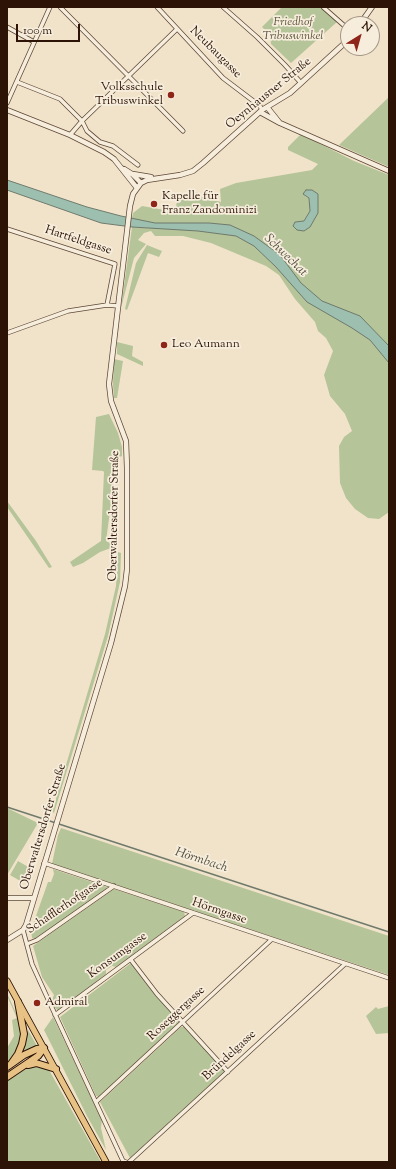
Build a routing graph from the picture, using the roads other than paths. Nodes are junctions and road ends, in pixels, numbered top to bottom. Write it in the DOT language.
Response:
graph roads {
  1 [pos="50,7"];
  2 [pos="60,7"];
  3 [pos="157,7"];
  4 [pos="223,7"];
  5 [pos="323,7"];
  6 [pos="372,7"];
  7 [pos="366,16"];
  8 [pos="340,22"];
  9 [pos="7,27"];
  10 [pos="177,29"];
  11 [pos="34,42"];
  12 [pos="340,47"];
  13 [pos="129,75"];
  14 [pos="16,82"];
  15 [pos="301,83"];
  16 [pos="7,103"];
  17 [pos="7,110"];
  18 [pos="263,110"];
  19 [pos="82,121"];
  20 [pos="280,123"];
  21 [pos="183,131"];
  22 [pos="70,135"];
  23 [pos="138,165"];
  24 [pos="123,168"];
  25 [pos="389,171"];
  26 [pos="132,174"];
  27 [pos="154,178"];
  28 [pos="141,183"];
  29 [pos="137,188"];
  30 [pos="7,229"];
  31 [pos="107,305"];
  32 [pos="118,306"];
  33 [pos="7,333"];
  34 [pos="44,863"];
  35 [pos="114,886"];
  36 [pos="7,898"];
  37 [pos="33,898"];
  38 [pos="193,913"];
  39 [pos="23,930"];
  40 [pos="7,940"];
  41 [pos="271,940"];
  42 [pos="27,944"];
  43 [pos="131,960"];
  44 [pos="345,964"];
  45 [pos="389,978"];
  46 [pos="7,981"];
  47 [pos="18,1002"];
  48 [pos="55,1015"];
  49 [pos="182,1022"];
  50 [pos="44,1048"];
  51 [pos="9,1066"];
  52 [pos="56,1069"];
  53 [pos="16,1071"];
  54 [pos="228,1072"];
  55 [pos="7,1077"];
  56 [pos="96,1102"];
  57 [pos="124,1161"];
  58 [pos="106,1162"];
  59 [pos="129,1162"];
  1 -- 11 [label="street"];
  2 -- 13 [label="street"];
  3 -- 10 [label="street, Neubaugasse"];
  4 -- 15 [label="street"];
  5 -- 8 [label="street"];
  6 -- 7 [label="street"];
  9 -- 11 [label="street"];
  10 -- 13 [label="street"];
  10 -- 18 [label="street, Neubaugasse"];
  11 -- 14 [label="street"];
  12 -- 15 [label="street, Oeynhausner Straße"];
  13 -- 19 [label="street"];
  13 -- 21 [label="street"];
  14 -- 16 [label="street"];
  14 -- 19 [label="street"];
  15 -- 18 [label="street, Oeynhausner Straße"];
  17 -- 22 [label="street"];
  18 -- 20 [label="street"];
  18 -- 20 [label="street"];
  18 -- 27 [label="street, Oeynhausner Straße"];
  19 -- 22 [label="street"];
  19 -- 23 [label="street"];
  20 -- 25 [label="street"];
  22 -- 24 [label="street"];
  24 -- 26 [label="street"];
  24 -- 29 [label="street"];
  26 -- 27 [label="street"];
  26 -- 28 [label="street"];
  27 -- 28 [label="street, Oeynhausner Straße"];
  28 -- 29 [label="street"];
  29 -- 32 [label="street, Oberwaltersdorfer Straße"];
  30 -- 31 [label="street, Hartfeldgasse"];
  31 -- 32 [label="street"];
  31 -- 33 [label="street"];
  32 -- 34 [label="street, Oberwaltersdorfer Straße"];
  34 -- 35 [label="street, Hörmgasse"];
  34 -- 37 [label="street, Oberwaltersdorfer Straße"];
  35 -- 38 [label="street, Hörmgasse"];
  35 -- 42 [label="street, Schafflerhofgasse"];
  36 -- 37 [label="street"];
  37 -- 39 [label="street, Oberwaltersdorfer Straße"];
  38 -- 41 [label="street, Hörmgasse"];
  38 -- 43 [label="street, Konsumgasse"];
  39 -- 40 [label="street"];
  39 -- 42 [label="street"];
  41 -- 44 [label="street, Hörmgasse"];
  41 -- 49 [label="street, Roseggergasse"];
  42 -- 48 [label="street"];
  43 -- 48 [label="street, Konsumgasse"];
  43 -- 49 [label="street"];
  44 -- 45 [label="street, Hörmgasse"];
  44 -- 54 [label="street, Bründelgasse"];
  46 -- 47 [label="main road"];
  47 -- 50 [label="main road"];
  47 -- 51 [label="highway"];
  48 -- 56 [label="street"];
  49 -- 54 [label="street"];
  49 -- 56 [label="street, Roseggergasse"];
  50 -- 51 [label="highway"];
  50 -- 52 [label="main road"];
  50 -- 53 [label="highway"];
  52 -- 53 [label="highway"];
  52 -- 58 [label="main road"];
  53 -- 55 [label="highway"];
  54 -- 59 [label="street, Bründelgasse"];
  56 -- 57 [label="street"];
}
